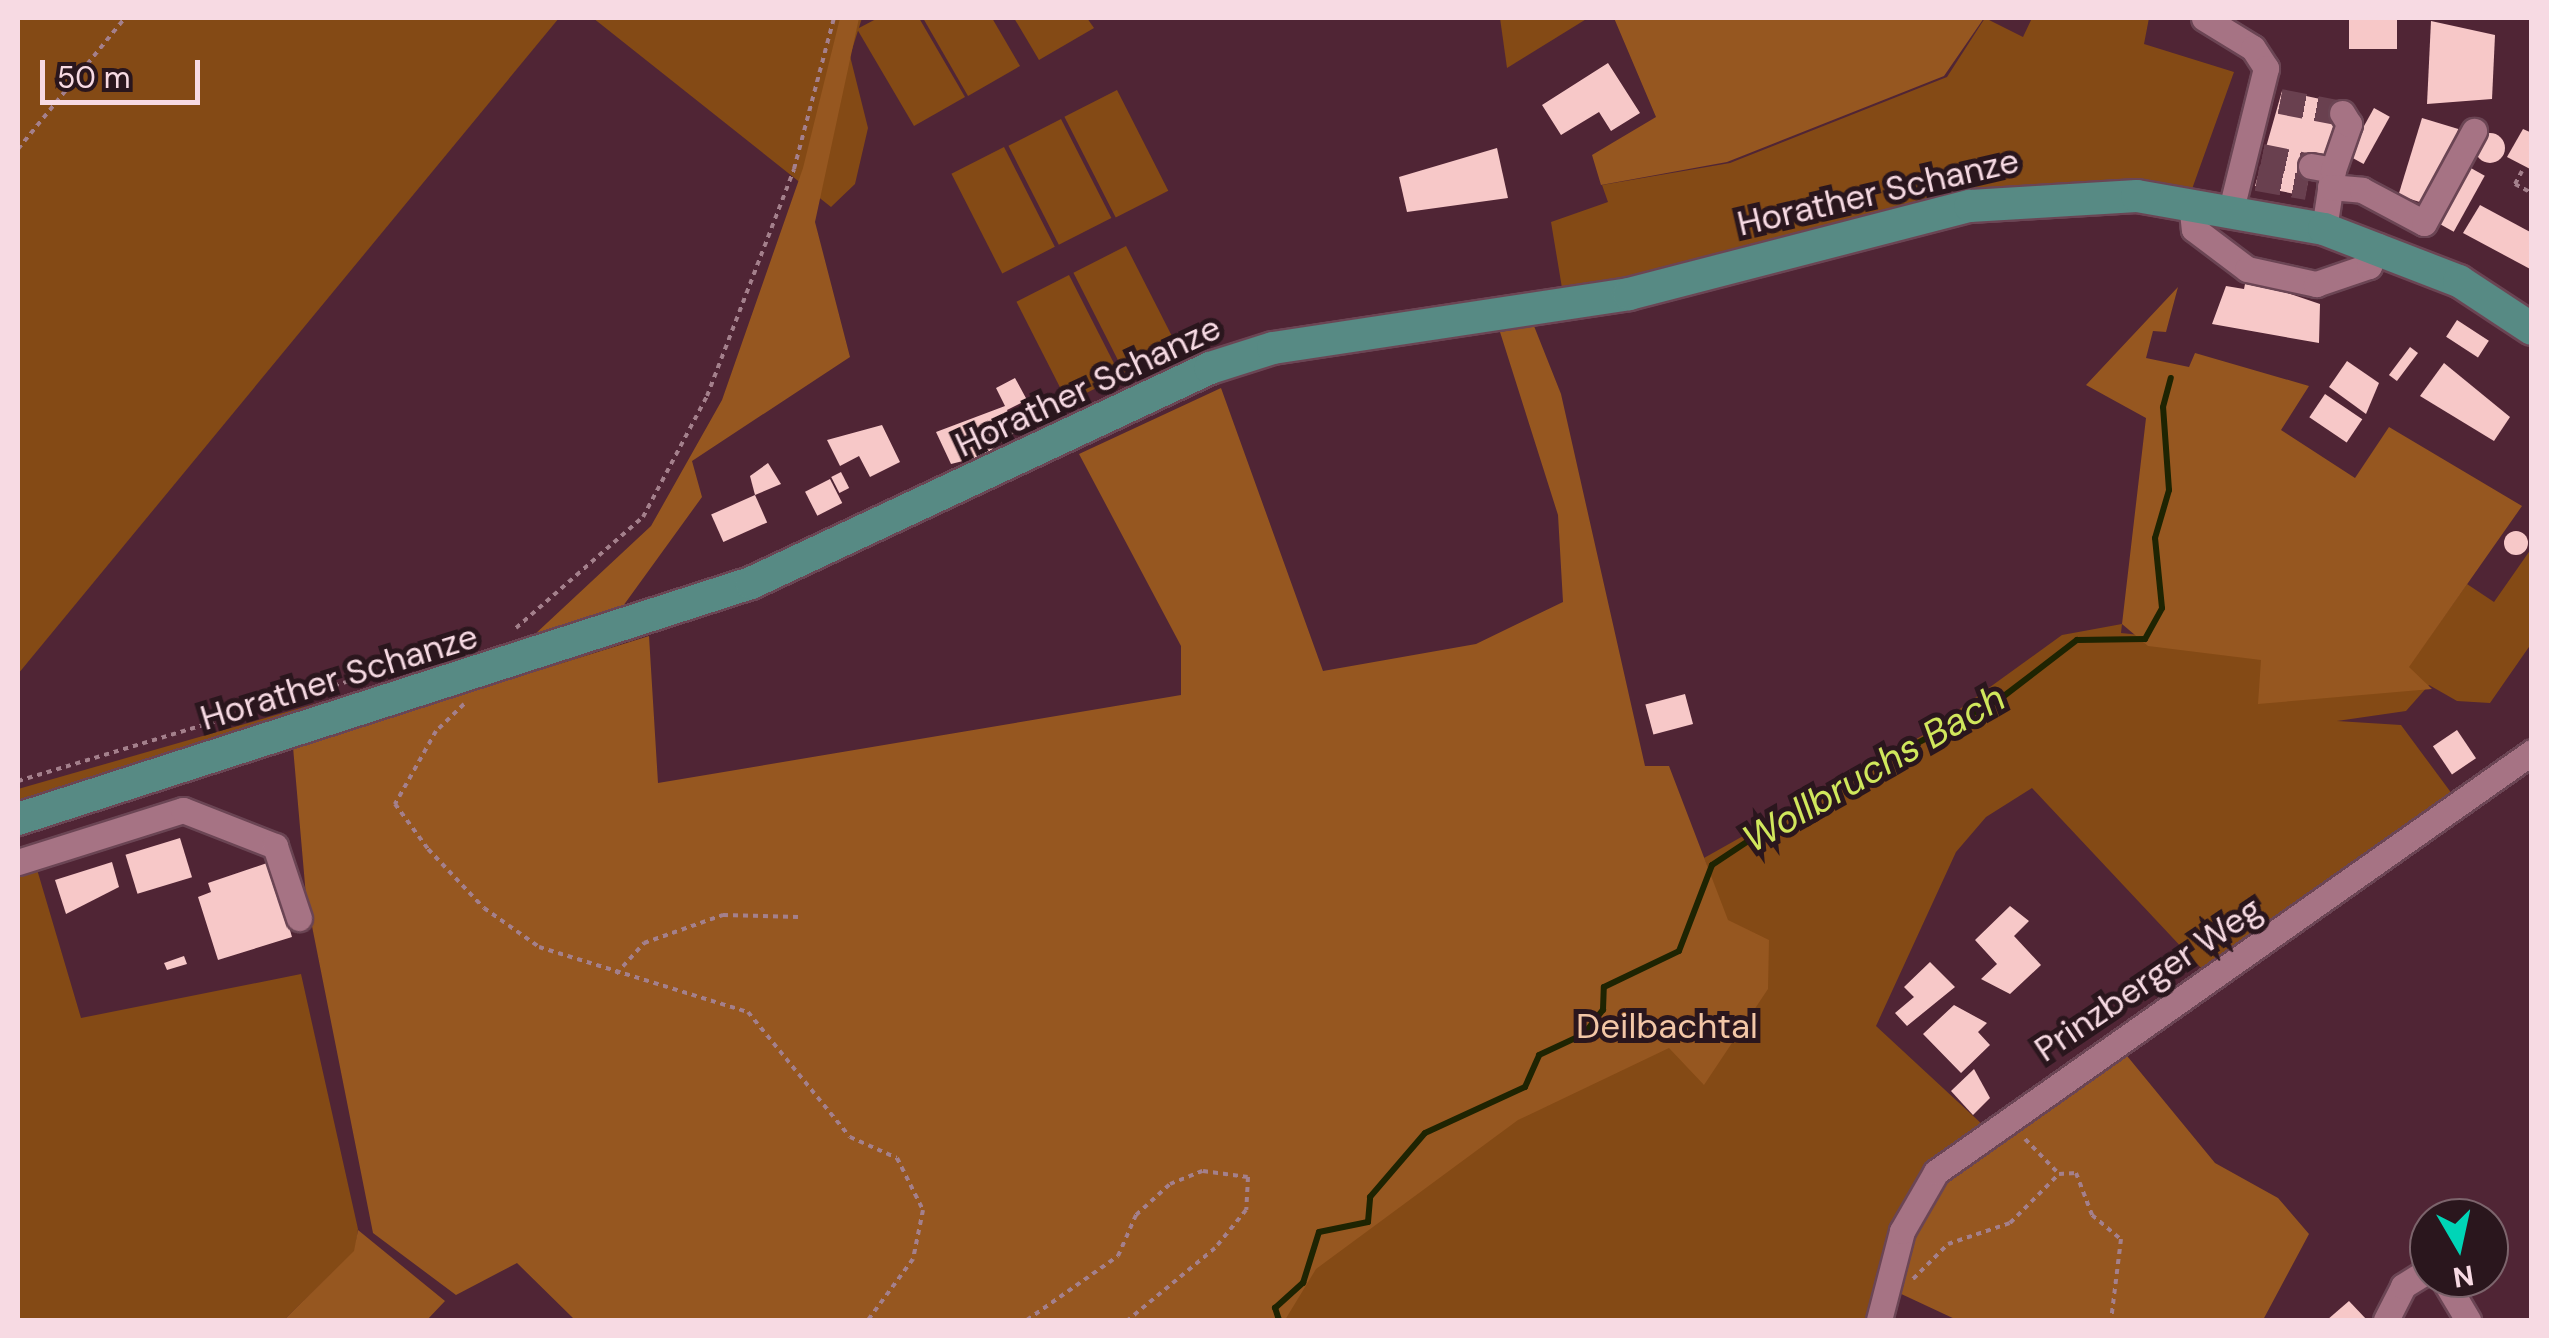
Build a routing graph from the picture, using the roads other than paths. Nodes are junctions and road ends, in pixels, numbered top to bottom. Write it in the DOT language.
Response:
graph roads {
  1 [pos="2204,18"];
  2 [pos="2342,112"];
  3 [pos="2474,131"];
  4 [pos="2322,180"];
  5 [pos="2191,202"];
  6 [pos="2231,210"];
  7 [pos="2324,229"];
  8 [pos="2378,246"];
  9 [pos="2532,330"];
  10 [pos="2532,752"];
  11 [pos="18,819"];
  12 [pos="18,862"];
  13 [pos="299,918"];
  14 [pos="2409,1282"];
  15 [pos="2455,1298"];
  16 [pos="1878,1320"];
  17 [pos="2386,1320"];
  18 [pos="2468,1320"];
  1 -- 6 [label="lane"];
  2 -- 4 [label="lane"];
  3 -- 4 [label="lane"];
  4 -- 7 [label="lane"];
  5 -- 6 [label="main road, Horather Schanze"];
  5 -- 8 [label="lane"];
  5 -- 11 [label="main road, Horather Schanze"];
  6 -- 7 [label="main road, Horather Schanze"];
  7 -- 8 [label="main road, Horather Schanze"];
  8 -- 9 [label="main road, Horather Schanze"];
  10 -- 16 [label="lane, Prinzberger Weg"];
  12 -- 13 [label="lane"];
  14 -- 17 [label="lane"];
  15 -- 18 [label="lane"];
}
